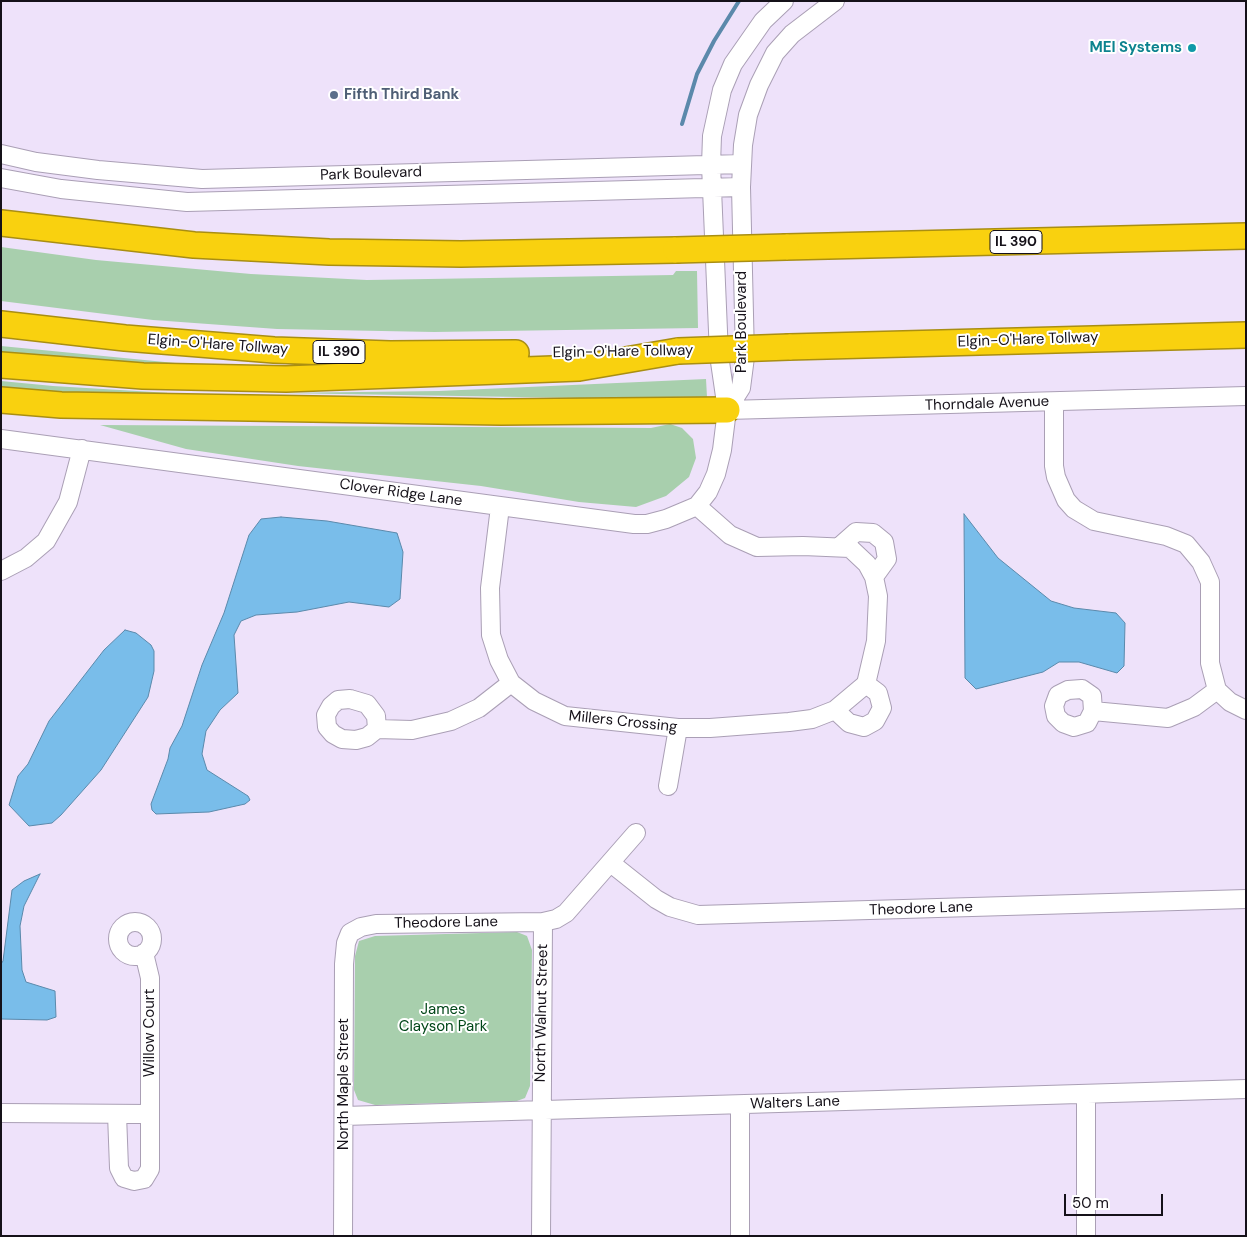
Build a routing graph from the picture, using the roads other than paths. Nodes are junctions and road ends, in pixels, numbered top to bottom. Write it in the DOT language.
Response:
graph roads {
  1 [pos="784,1"];
  2 [pos="835,1"];
  3 [pos="1,154"];
  4 [pos="742,164"];
  5 [pos="711,165"];
  6 [pos="1,178"];
  7 [pos="741,187"];
  8 [pos="712,188"];
  9 [pos="1,207"];
  10 [pos="1246,219"];
  11 [pos="1,223"];
  12 [pos="84,234"];
  13 [pos="1246,236"];
  14 [pos="1051,242"];
  15 [pos="1,324"];
  16 [pos="1246,335"];
  17 [pos="678,351"];
  18 [pos="1,365"];
  19 [pos="1246,396"];
  20 [pos="1,400"];
  21 [pos="1054,403"];
  22 [pos="61,405"];
  23 [pos="727,410"];
  24 [pos="1,412"];
  25 [pos="1,439"];
  26 [pos="82,450"];
  27 [pos="697,506"];
  28 [pos="500,507"];
  29 [pos="839,547"];
  30 [pos="1,571"];
  31 [pos="874,576"];
  32 [pos="511,683"];
  33 [pos="866,684"];
  34 [pos="1218,690"];
  35 [pos="835,710"];
  36 [pos="1246,710"];
  37 [pos="1093,711"];
  38 [pos="678,728"];
  39 [pos="376,729"];
  40 [pos="668,786"];
  41 [pos="636,833"];
  42 [pos="612,864"];
  43 [pos="1246,899"];
  44 [pos="543,922"];
  45 [pos="350,933"];
  46 [pos="144,953"];
  47 [pos="1246,1089"];
  48 [pos="1086,1094"];
  49 [pos="740,1104"];
  50 [pos="541,1111"];
  51 [pos="1,1113"];
  52 [pos="117,1114"];
  53 [pos="150,1114"];
  54 [pos="344,1116"];
  55 [pos="343,1236"];
  56 [pos="541,1236"];
  57 [pos="740,1236"];
  58 [pos="1086,1236"];
  1 -- 5 [label="street"];
  2 -- 4 [label="street"];
  3 -- 5 [label="street, Park Boulevard"];
  4 -- 5 [label="street, Park Boulevard"];
  4 -- 7 [label="street"];
  5 -- 8 [label="street"];
  6 -- 8 [label="street, Park Boulevard"];
  7 -- 8 [label="street, Park Boulevard"];
  7 -- 23 [label="street, Park Boulevard"];
  8 -- 23 [label="street, Park Boulevard"];
  9 -- 12 [label="highway"];
  10 -- 14 [label="highway"];
  11 -- 12 [label="highway, IL 390"];
  12 -- 14 [label="highway, IL 390, bridge"];
  13 -- 14 [label="highway, IL 390"];
  15 -- 17 [label="highway, Elgin-O'Hare Tollway / IL 390"];
  16 -- 17 [label="highway, Elgin-O'Hare Tollway / IL 390, bridge"];
  17 -- 18 [label="highway"];
  19 -- 21 [label="street, Thorndale Avenue"];
  20 -- 22 [label="highway"];
  21 -- 23 [label="street, Thorndale Avenue"];
  21 -- 34 [label="street"];
  22 -- 23 [label="highway"];
  22 -- 24 [label="highway"];
  23 -- 27 [label="street"];
  25 -- 26 [label="street, Clover Ridge Lane"];
  26 -- 28 [label="street, Clover Ridge Lane"];
  26 -- 30 [label="street"];
  27 -- 28 [label="street, Clover Ridge Lane"];
  27 -- 29 [label="street"];
  28 -- 32 [label="street, Millers Crossing"];
  29 -- 31 [label="street"];
  29 -- 31 [label="street"];
  31 -- 33 [label="street"];
  32 -- 38 [label="street, Millers Crossing"];
  32 -- 39 [label="street"];
  33 -- 35 [label="street, Millers Crossing"];
  33 -- 35 [label="street"];
  34 -- 36 [label="street"];
  34 -- 37 [label="street"];
  35 -- 38 [label="street, Millers Crossing"];
  38 -- 40 [label="street"];
  41 -- 42 [label="street, North Walnut Street"];
  42 -- 43 [label="street, Theodore Lane"];
  42 -- 44 [label="street, North Walnut Street"];
  44 -- 45 [label="street, Theodore Lane"];
  44 -- 50 [label="street, North Walnut Street"];
  45 -- 54 [label="street, North Maple Street"];
  46 -- 53 [label="street, Willow Court"];
  47 -- 48 [label="street, Walters Lane"];
  48 -- 49 [label="street, Walters Lane"];
  48 -- 58 [label="street"];
  49 -- 50 [label="street, Walters Lane"];
  49 -- 57 [label="street"];
  50 -- 54 [label="street, Walters Lane"];
  50 -- 56 [label="street, North Walnut Street"];
  51 -- 52 [label="street"];
  52 -- 53 [label="street"];
  52 -- 53 [label="street, Willow Court"];
  54 -- 55 [label="street, North Maple Street"];
}
